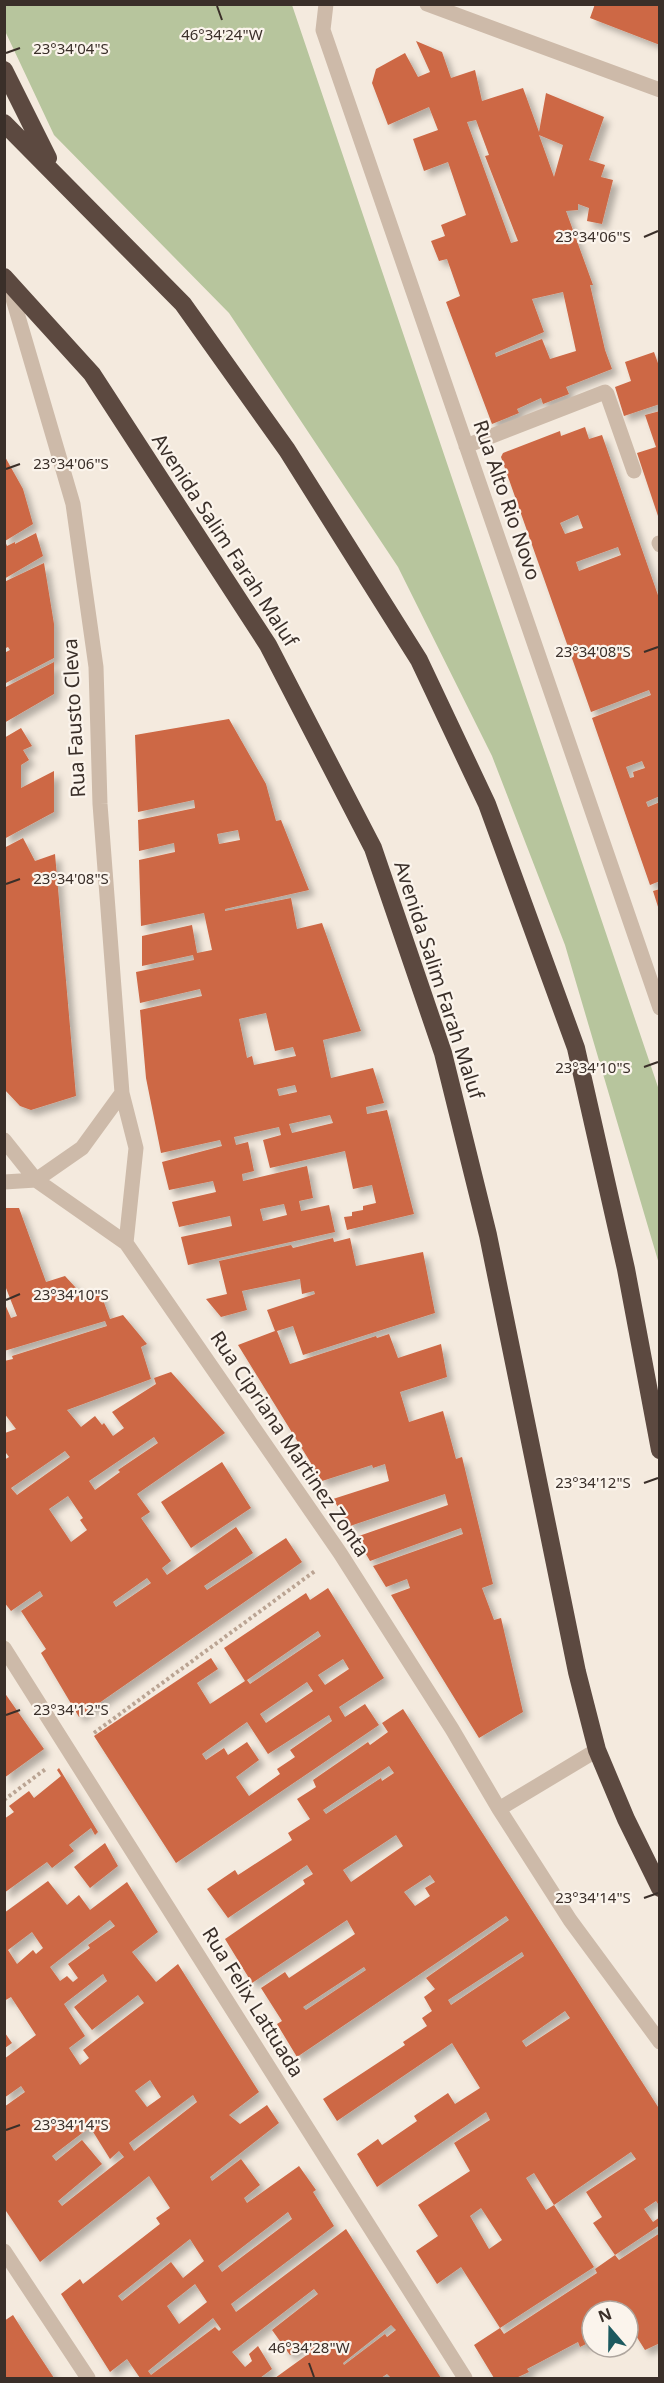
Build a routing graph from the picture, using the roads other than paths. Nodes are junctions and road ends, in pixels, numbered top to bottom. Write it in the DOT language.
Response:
graph roads {
  1 [pos="326,4"];
  2 [pos="427,4"];
  3 [pos="4,70"];
  4 [pos="660,90"];
  5 [pos="4,123"];
  6 [pos="55,173"];
  7 [pos="6,278"];
  8 [pos="466,446"];
  9 [pos="634,471"];
  10 [pos="660,1008"];
  11 [pos="122,1093"];
  12 [pos="4,1140"];
  13 [pos="36,1180"];
  14 [pos="4,1182"];
  15 [pos="126,1244"];
  16 [pos="660,1450"];
  17 [pos="4,1648"];
  18 [pos="597,1750"];
  19 [pos="499,1809"];
  20 [pos="660,1888"];
  21 [pos="660,2042"];
  22 [pos="4,2252"];
  23 [pos="88,2379"];
  24 [pos="465,2379"];
  1 -- 8 [label="street, Rua Alto Rio Novo"];
  2 -- 4 [label="street"];
  3 -- 6 [label="highway"];
  5 -- 6 [label="highway"];
  6 -- 16 [label="highway"];
  7 -- 11 [label="street, Rua Fausto Cleva"];
  7 -- 18 [label="highway, Avenida Salim Farah Maluf"];
  8 -- 9 [label="street"];
  8 -- 10 [label="street, Rua Alto Rio Novo"];
  11 -- 13 [label="street"];
  11 -- 15 [label="street, Rua Fausto Cleva"];
  12 -- 13 [label="street, Rua Cipriana Martinez Zonta"];
  13 -- 14 [label="street"];
  13 -- 15 [label="street, Rua Cipriana Martinez Zonta"];
  15 -- 19 [label="street, Rua Cipriana Martinez Zonta"];
  17 -- 24 [label="street, Rua Felix Lattuada"];
  18 -- 19 [label="street"];
  18 -- 20 [label="highway, Avenida Salim Farah Maluf"];
  19 -- 21 [label="street, Rua Cipriana Martinez Zonta"];
  22 -- 23 [label="street"];
}
